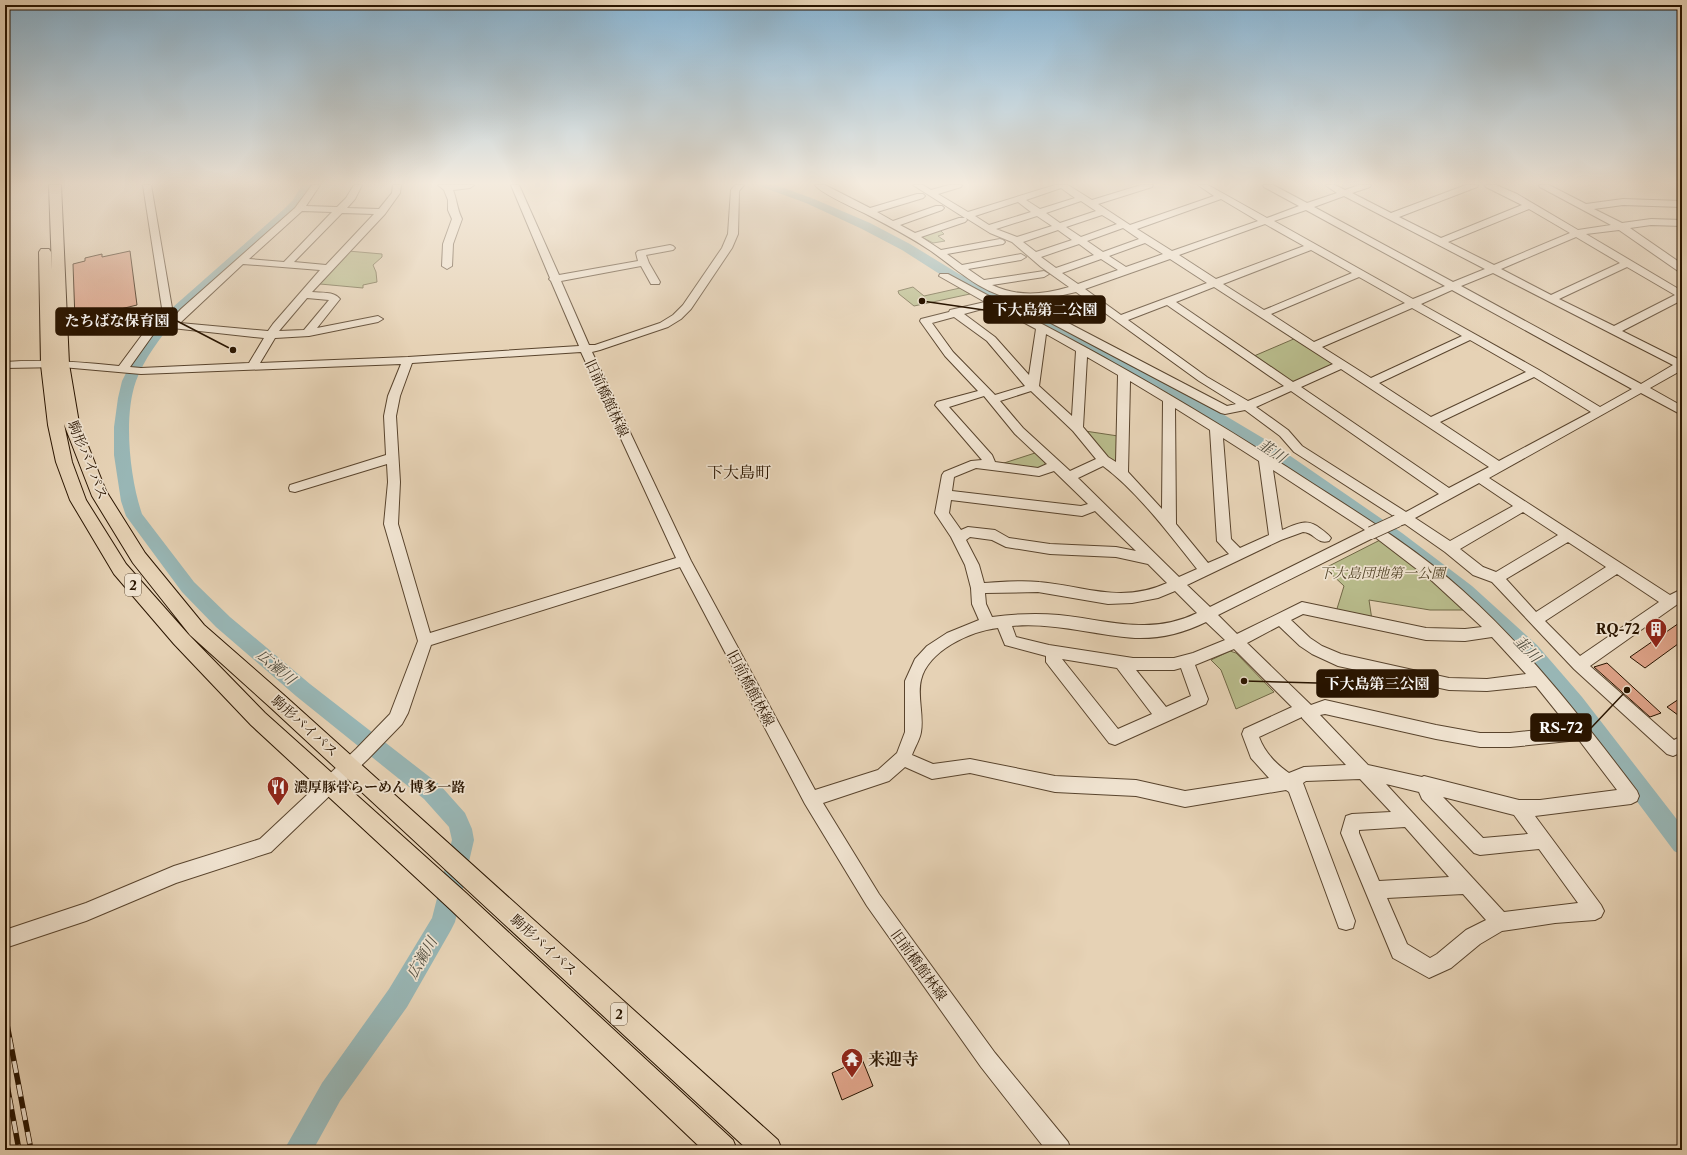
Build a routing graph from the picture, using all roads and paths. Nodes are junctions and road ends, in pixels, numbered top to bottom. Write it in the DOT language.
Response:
graph roads {
  1 [pos="47,239"];
  2 [pos="54,239"];
  3 [pos="156,239"];
  4 [pos="266,239"];
  5 [pos="311,239"];
  6 [pos="356,239"];
  7 [pos="450,239"];
  8 [pos="537,239"];
  9 [pos="731,239"];
  10 [pos="916,239"];
  11 [pos="995,239"];
  12 [pos="1012,239"];
  13 [pos="1022,239"];
  14 [pos="1084,239"];
  15 [pos="1147,239"];
  16 [pos="1216,239"];
  17 [pos="1297,239"];
  18 [pos="1367,239"];
  19 [pos="1434,239"];
  20 [pos="1448,239"];
  21 [pos="1563,239"];
  22 [pos="1587,239"];
  23 [pos="1640,239"];
  24 [pos="1080,240"];
  25 [pos="1016,241"];
  26 [pos="1000,242"];
  27 [pos="1440,242"];
  28 [pos="1310,247"];
  29 [pos="670,248"];
  30 [pos="938,253"];
  31 [pos="1101,255"];
  32 [pos="1171,255"];
  33 [pos="1034,256"];
  34 [pos="1021,257"];
  35 [pos="240,262"];
  36 [pos="644,263"];
  37 [pos="1628,263"];
  38 [pos="286,265"];
  39 [pos="447,266"];
  40 [pos="328,268"];
  41 [pos="959,269"];
  42 [pos="1682,269"];
  43 [pos="1492,270"];
  44 [pos="1125,271"];
  45 [pos="1044,274"];
  46 [pos="1359,274"];
  47 [pos="944,276"];
  48 [pos="1055,277"];
  49 [pos="554,279"];
  50 [pos="655,282"];
  51 [pos="983,283"];
  52 [pos="1215,283"];
  53 [pos="1455,287"];
  54 [pos="1078,288"];
  55 [pos="305,295"];
  56 [pos="1682,296"];
  57 [pos="1021,297"];
  58 [pos="1550,299"];
  59 [pos="1168,301"];
  60 [pos="994,303"];
  61 [pos="1414,304"];
  62 [pos="954,312"];
  63 [pos="1263,314"];
  64 [pos="378,319"];
  65 [pos="1121,319"];
  66 [pos="1041,328"];
  67 [pos="1613,330"];
  68 [pos="309,332"];
  69 [pos="271,334"];
  70 [pos="1470,336"];
  71 [pos="1314,346"];
  72 [pos="584,348"];
  73 [pos="1082,349"];
  74 [pos="408,360"];
  75 [pos="55,364"];
  76 [pos="1341,365"];
  77 [pos="5,366"];
  78 [pos="252,367"];
  79 [pos="1678,367"];
  80 [pos="124,370"];
  81 [pos="1535,372"];
  82 [pos="1124,374"];
  83 [pos="1682,377"];
  84 [pos="1370,383"];
  85 [pos="1293,386"];
  86 [pos="1033,387"];
  87 [pos="1640,388"];
  88 [pos="990,396"];
  89 [pos="1169,399"];
  90 [pos="1247,406"];
  91 [pos="1682,411"];
  92 [pos="1600,412"];
  93 [pos="1430,422"];
  94 [pos="1076,428"];
  95 [pos="1216,428"];
  96 [pos="392,458"];
  97 [pos="1265,458"];
  98 [pos="1104,460"];
  99 [pos="990,465"];
  100 [pos="1056,465"];
  101 [pos="1498,467"];
  102 [pos="1122,473"];
  103 [pos="1069,477"];
  104 [pos="1479,477"];
  105 [pos="295,488"];
  106 [pos="1449,494"];
  107 [pos="945,495"];
  108 [pos="1097,505"];
  109 [pos="1523,506"];
  110 [pos="1401,520"];
  111 [pos="1169,525"];
  112 [pos="1568,535"];
  113 [pos="1276,537"];
  114 [pos="959,538"];
  115 [pos="1324,538"];
  116 [pos="1450,548"];
  117 [pos="1239,555"];
  118 [pos="1154,560"];
  119 [pos="684,561"];
  120 [pos="1616,568"];
  121 [pos="1206,570"];
  122 [pos="1497,578"];
  123 [pos="1178,584"];
  124 [pos="978,588"];
  125 [pos="1678,598"];
  126 [pos="1208,613"];
  127 [pos="1281,619"];
  128 [pos="1535,620"];
  129 [pos="1003,622"];
  130 [pos="987,623"];
  131 [pos="1495,631"];
  132 [pos="425,641"];
  133 [pos="1235,642"];
  134 [pos="1054,652"];
  135 [pos="1186,661"];
  136 [pos="1122,662"];
  137 [pos="1579,665"];
  138 [pos="1540,679"];
  139 [pos="1305,711"];
  140 [pos="1163,716"];
  141 [pos="1584,733"];
  142 [pos="1682,743"];
  143 [pos="903,758"];
  144 [pos="349,767"];
  145 [pos="1364,770"];
  146 [pos="1288,782"];
  147 [pos="1424,784"];
  148 [pos="329,786"];
  149 [pos="810,799"];
  150 [pos="1519,808"];
  151 [pos="1409,819"];
  152 [pos="1544,840"];
  153 [pos="1468,885"];
  154 [pos="1374,890"];
  155 [pos="1346,921"];
  156 [pos="1500,922"];
  157 [pos="5,939"];
  158 [pos="723,1150"];
  159 [pos="768,1150"];
  160 [pos="1060,1150"];
  1 -- 75 [label="main road, 駒形バイパス / 2"];
  2 -- 75 [label="main road, 駒形バイパス / 2"];
  3 -- 80 [label="street"];
  4 -- 35 [label="street"];
  5 -- 38 [label="street"];
  6 -- 40 [label="street"];
  7 -- 39 [label="street"];
  8 -- 49 [label="street, 旧前橋館林線"];
  9 -- 72 [label="street"];
  10 -- 30 [label="street"];
  11 -- 26 [label="street"];
  12 -- 25 [label="street"];
  13 -- 25 [label="street"];
  14 -- 24 [label="street"];
  15 -- 31 [label="street"];
  15 -- 32 [label="street"];
  16 -- 32 [label="street"];
  17 -- 28 [label="street"];
  18 -- 53 [label="street"];
  19 -- 27 [label="street"];
  20 -- 27 [label="street"];
  21 -- 43 [label="street"];
  22 -- 37 [label="street"];
  23 -- 42 [label="street"];
  24 -- 31 [label="street"];
  24 -- 33 [label="street"];
  25 -- 33 [label="street"];
  26 -- 30 [label="street"];
  26 -- 34 [label="street"];
  27 -- 43 [label="street"];
  28 -- 46 [label="street"];
  28 -- 52 [label="street"];
  29 -- 36 [label="street"];
  30 -- 41 [label="street"];
  31 -- 44 [label="street"];
  31 -- 48 [label="street"];
  32 -- 44 [label="street"];
  32 -- 52 [label="street"];
  33 -- 48 [label="street"];
  34 -- 41 [label="street"];
  34 -- 45 [label="street"];
  35 -- 38 [label="street"];
  35 -- 69 [label="street"];
  36 -- 49 [label="street"];
  36 -- 50 [label="street"];
  37 -- 56 [label="street"];
  37 -- 58 [label="street"];
  38 -- 40 [label="street"];
  40 -- 55 [label="street"];
  41 -- 51 [label="street"];
  43 -- 53 [label="street"];
  43 -- 58 [label="street"];
  44 -- 54 [label="street"];
  45 -- 48 [label="street"];
  45 -- 51 [label="street"];
  46 -- 61 [label="street"];
  46 -- 63 [label="street"];
  47 -- 60 [label="street"];
  48 -- 54 [label="street"];
  49 -- 72 [label="street, 旧前橋館林線"];
  51 -- 57 [label="street"];
  52 -- 59 [label="street"];
  52 -- 63 [label="street"];
  53 -- 61 [label="street"];
  53 -- 87 [label="street"];
  54 -- 57 [label="street"];
  54 -- 65 [label="street"];
  55 -- 68 [label="street"];
  55 -- 69 [label="street"];
  56 -- 67 [label="street"];
  57 -- 90 [label="street"];
  58 -- 67 [label="street"];
  59 -- 65 [label="street"];
  59 -- 85 [label="street"];
  60 -- 62 [label="street"];
  60 -- 66 [label="street"];
  61 -- 70 [label="street"];
  61 -- 71 [label="street"];
  62 -- 86 [label="street"];
  62 -- 88 [label="street"];
  63 -- 71 [label="street"];
  64 -- 68 [label="street"];
  65 -- 90 [label="street"];
  66 -- 73 [label="street"];
  66 -- 86 [label="street"];
  67 -- 79 [label="street"];
  68 -- 69 [label="street"];
  69 -- 78 [label="street"];
  70 -- 81 [label="street"];
  70 -- 84 [label="street"];
  71 -- 76 [label="street"];
  72 -- 74 [label="street"];
  72 -- 119 [label="street, 旧前橋館林線"];
  73 -- 82 [label="street"];
  73 -- 94 [label="street"];
  74 -- 78 [label="street"];
  74 -- 96 [label="street"];
  75 -- 77 [label="street"];
  75 -- 80 [label="street"];
  75 -- 144 [label="main road, 駒形バイパス / 2"];
  75 -- 148 [label="main road, 駒形バイパス / 2"];
  76 -- 84 [label="street"];
  76 -- 85 [label="street"];
  78 -- 80 [label="street"];
  79 -- 83 [label="street"];
  79 -- 87 [label="street"];
  81 -- 92 [label="street"];
  81 -- 93 [label="street"];
  82 -- 89 [label="street"];
  82 -- 102 [label="street"];
  84 -- 93 [label="street"];
  85 -- 90 [label="street"];
  85 -- 106 [label="street"];
  86 -- 88 [label="street"];
  86 -- 94 [label="street"];
  87 -- 91 [label="street"];
  87 -- 92 [label="street"];
  88 -- 99 [label="street"];
  88 -- 100 [label="street"];
  89 -- 95 [label="street"];
  89 -- 111 [label="street"];
  90 -- 110 [label="street"];
  92 -- 101 [label="street"];
  93 -- 101 [label="street"];
  94 -- 98 [label="street"];
  95 -- 97 [label="street"];
  95 -- 117 [label="street"];
  96 -- 105 [label="street"];
  96 -- 132 [label="street"];
  97 -- 113 [label="street"];
  97 -- 131 [label="street"];
  98 -- 102 [label="street"];
  98 -- 103 [label="street"];
  99 -- 100 [label="street"];
  99 -- 107 [label="street"];
  100 -- 103 [label="street"];
  101 -- 104 [label="street"];
  102 -- 111 [label="street"];
  103 -- 108 [label="street"];
  104 -- 106 [label="street"];
  104 -- 109 [label="street"];
  106 -- 110 [label="street"];
  107 -- 108 [label="street"];
  107 -- 114 [label="street"];
  108 -- 118 [label="street"];
  109 -- 112 [label="street"];
  109 -- 116 [label="street"];
  110 -- 116 [label="street"];
  110 -- 126 [label="street, bridge"];
  111 -- 121 [label="street"];
  112 -- 120 [label="street"];
  112 -- 122 [label="street"];
  113 -- 115 [label="street"];
  113 -- 117 [label="street"];
  114 -- 118 [label="street"];
  114 -- 124 [label="street"];
  116 -- 122 [label="street"];
  117 -- 121 [label="street"];
  118 -- 123 [label="street"];
  119 -- 132 [label="street"];
  119 -- 149 [label="street, 旧前橋館林線"];
  120 -- 125 [label="street"];
  120 -- 128 [label="street"];
  121 -- 123 [label="street"];
  122 -- 128 [label="street"];
  123 -- 124 [label="street"];
  123 -- 126 [label="street"];
  124 -- 130 [label="street"];
  125 -- 137 [label="street"];
  126 -- 129 [label="street"];
  126 -- 133 [label="street"];
  127 -- 131 [label="street"];
  127 -- 133 [label="street"];
  127 -- 138 [label="street"];
  128 -- 137 [label="street"];
  129 -- 130 [label="street"];
  129 -- 134 [label="street"];
  130 -- 143 [label="street"];
  131 -- 138 [label="street"];
  132 -- 144 [label="street"];
  133 -- 135 [label="street"];
  133 -- 139 [label="street"];
  134 -- 136 [label="street"];
  134 -- 140 [label="street"];
  135 -- 136 [label="street"];
  135 -- 140 [label="street"];
  136 -- 140 [label="street"];
  137 -- 142 [label="street"];
  138 -- 141 [label="street"];
  139 -- 141 [label="street"];
  139 -- 145 [label="street"];
  139 -- 146 [label="street"];
  141 -- 150 [label="street"];
  143 -- 146 [label="street"];
  143 -- 149 [label="street"];
  144 -- 148 [label="street"];
  144 -- 159 [label="main road, 駒形バイパス / 2"];
  145 -- 146 [label="street"];
  145 -- 147 [label="street"];
  145 -- 151 [label="street"];
  146 -- 155 [label="street"];
  147 -- 150 [label="street"];
  147 -- 152 [label="street"];
  148 -- 157 [label="street"];
  148 -- 158 [label="main road, 駒形バイパス / 2"];
  149 -- 160 [label="street, 旧前橋館林線"];
  150 -- 152 [label="street"];
  151 -- 153 [label="street"];
  151 -- 154 [label="street"];
  152 -- 156 [label="street"];
  153 -- 154 [label="street"];
  153 -- 156 [label="street"];
  154 -- 156 [label="street"];
}
